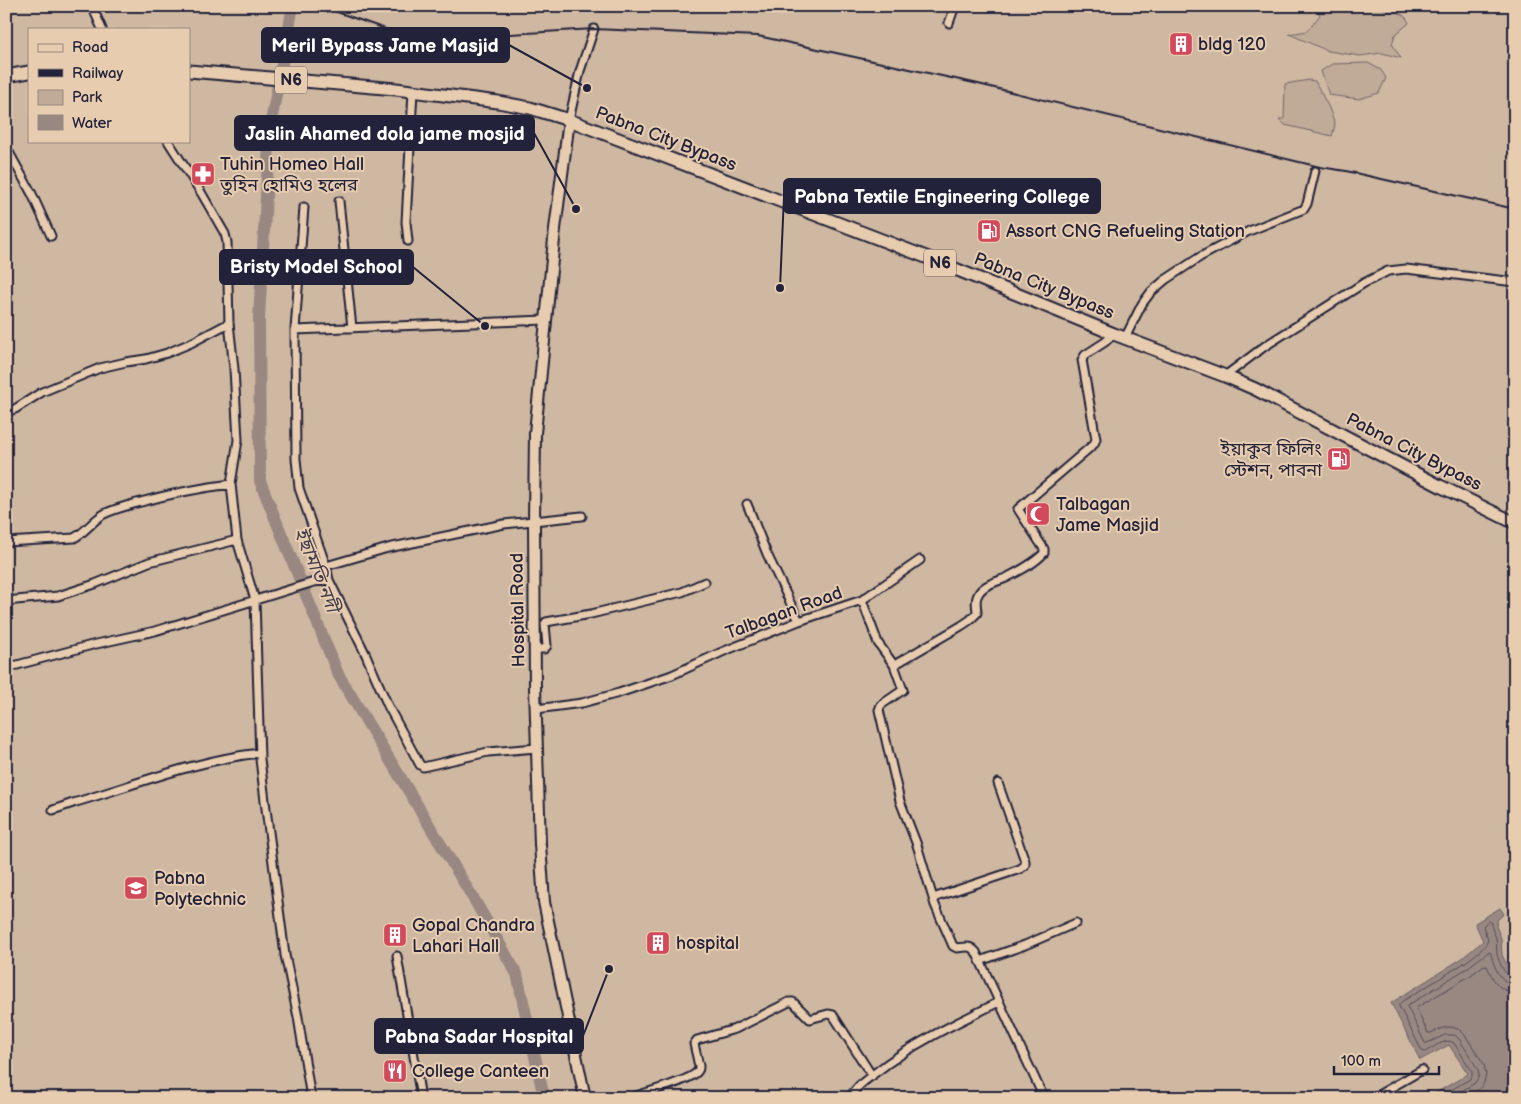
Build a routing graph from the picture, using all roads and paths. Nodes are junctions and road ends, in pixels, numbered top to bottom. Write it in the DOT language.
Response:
graph roads {
  1 [pos="92,6"];
  2 [pos="954,6"];
  3 [pos="950,23"];
  4 [pos="102,28"];
  5 [pos="594,29"];
  6 [pos="190,71"];
  7 [pos="28,72"];
  8 [pos="6,76"];
  9 [pos="413,91"];
  10 [pos="569,120"];
  11 [pos="169,142"];
  12 [pos="6,147"];
  13 [pos="1314,171"];
  14 [pos="339,201"];
  15 [pos="304,207"];
  16 [pos="51,236"];
  17 [pos="408,241"];
  18 [pos="1515,282"];
  19 [pos="545,320"];
  20 [pos="229,323"];
  21 [pos="352,328"];
  22 [pos="295,330"];
  23 [pos="1114,334"];
  24 [pos="1125,338"];
  25 [pos="1225,376"];
  26 [pos="6,412"];
  27 [pos="231,484"];
  28 [pos="747,504"];
  29 [pos="582,516"];
  30 [pos="534,522"];
  31 [pos="1515,523"];
  32 [pos="237,540"];
  33 [pos="6,542"];
  34 [pos="920,560"];
  35 [pos="326,566"];
  36 [pos="329,580"];
  37 [pos="705,582"];
  38 [pos="255,600"];
  39 [pos="862,600"];
  40 [pos="6,601"];
  41 [pos="799,621"];
  42 [pos="535,649"];
  43 [pos="6,653"];
  44 [pos="894,665"];
  45 [pos="8,668"];
  46 [pos="536,709"];
  47 [pos="538,748"];
  48 [pos="260,753"];
  49 [pos="998,783"];
  50 [pos="53,810"];
  51 [pos="933,898"];
  52 [pos="1076,923"];
  53 [pos="397,956"];
  54 [pos="980,961"];
  55 [pos="999,1002"];
  56 [pos="1422,1070"];
  57 [pos="872,1076"];
  58 [pos="311,1098"];
  59 [pos="421,1098"];
  60 [pos="585,1098"];
  61 [pos="629,1098"];
  62 [pos="850,1098"];
  63 [pos="1044,1098"];
  64 [pos="1373,1098"];
  1 -- 4 [label="street"];
  2 -- 3 [label="street"];
  5 -- 10 [label="street"];
  6 -- 9 [label="highway, Pabna City Bypass / N6"];
  7 -- 8 [label="highway"];
  9 -- 10 [label="highway, Pabna City Bypass / N6"];
  9 -- 17 [label="street"];
  10 -- 19 [label="main road, Hospital Road"];
  10 -- 23 [label="highway, Pabna City Bypass / N6"];
  11 -- 20 [label="street"];
  12 -- 16 [label="street"];
  13 -- 24 [label="street"];
  14 -- 21 [label="street"];
  15 -- 22 [label="street"];
  18 -- 25 [label="street"];
  19 -- 21 [label="street"];
  19 -- 30 [label="main road, Hospital Road"];
  20 -- 26 [label="street"];
  20 -- 27 [label="street"];
  21 -- 22 [label="street"];
  22 -- 35 [label="street"];
  23 -- 24 [label="highway, Pabna City Bypass / N6"];
  23 -- 44 [label="street"];
  24 -- 25 [label="highway, Pabna City Bypass / N6"];
  25 -- 31 [label="highway, Pabna City Bypass / N6"];
  27 -- 32 [label="street"];
  27 -- 33 [label="street"];
  28 -- 41 [label="street"];
  29 -- 30 [label="street"];
  30 -- 35 [label="street"];
  30 -- 42 [label="main road, Hospital Road"];
  32 -- 38 [label="street"];
  32 -- 40 [label="street"];
  34 -- 39 [label="street"];
  35 -- 36 [label="street"];
  36 -- 38 [label="street"];
  36 -- 47 [label="street"];
  37 -- 42 [label="street"];
  38 -- 45 [label="street"];
  38 -- 48 [label="street"];
  39 -- 41 [label="street, Talbagan Road"];
  39 -- 44 [label="street, Talbagan Road"];
  41 -- 46 [label="street, Talbagan Road"];
  42 -- 46 [label="main road, Hospital Road"];
  43 -- 45 [label="street"];
  44 -- 51 [label="street, Talbagan Road"];
  46 -- 47 [label="main road, Hospital Road"];
  47 -- 60 [label="main road, Hospital Road"];
  48 -- 50 [label="street"];
  48 -- 58 [label="street"];
  49 -- 51 [label="street"];
  51 -- 54 [label="street"];
  52 -- 54 [label="street"];
  53 -- 59 [label="street"];
  54 -- 55 [label="street"];
  55 -- 57 [label="street"];
  55 -- 63 [label="street"];
  56 -- 64 [label="street"];
  57 -- 61 [label="street"];
  57 -- 62 [label="street"];
}
